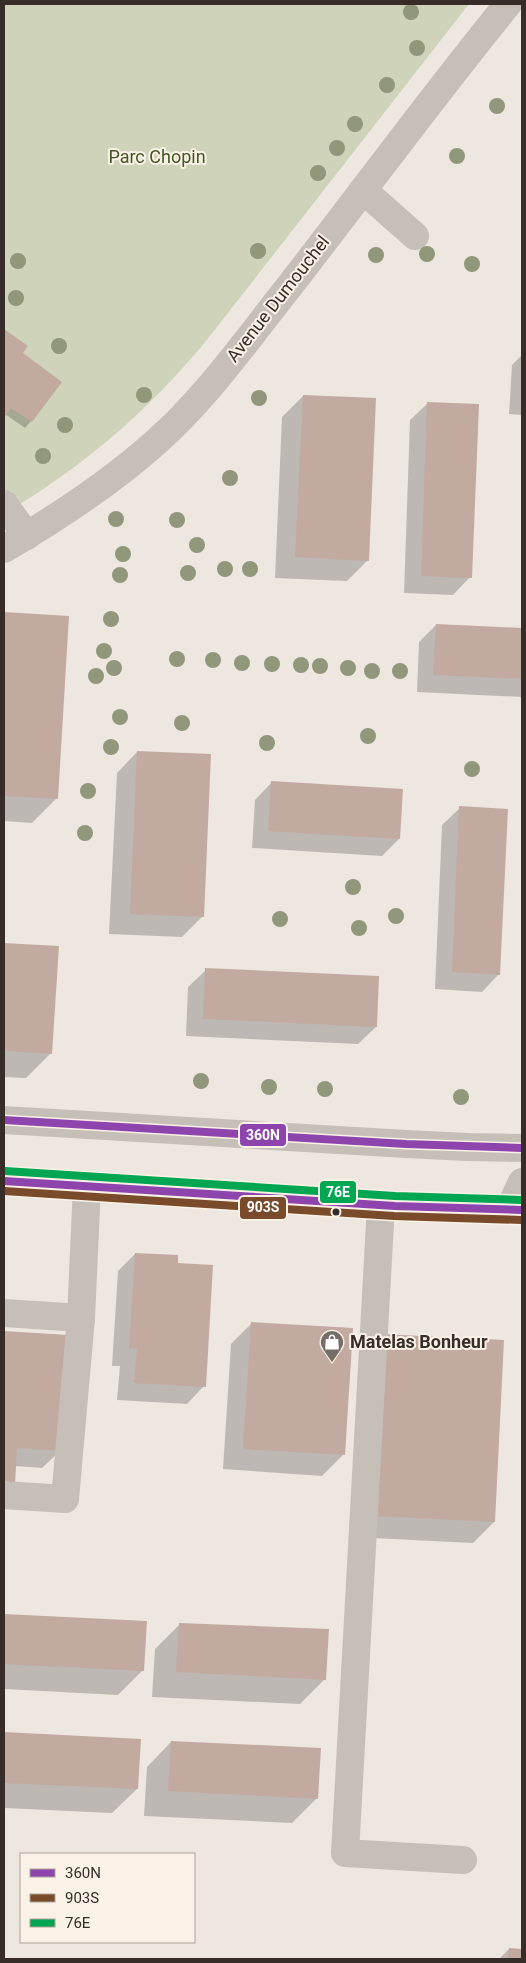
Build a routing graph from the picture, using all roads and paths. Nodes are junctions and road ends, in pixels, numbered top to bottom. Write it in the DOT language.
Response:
graph roads {
  1 [pos="508,4"];
  2 [pos="363,190"];
  3 [pos="415,236"];
  4 [pos="4,504"];
  5 [pos="27,536"];
  6 [pos="4,549"];
  7 [pos="4,1120"];
  8 [pos="522,1148"];
  9 [pos="4,1180"];
  10 [pos="522,1182"];
  11 [pos="87,1186"];
  12 [pos="381,1205"];
  13 [pos="516,1210"];
  14 [pos="4,1313"];
  15 [pos="81,1318"];
  16 [pos="4,1495"];
  17 [pos="463,1860"];
  1 -- 2 [label="street, Avenue Dumouchel"];
  2 -- 3 [label="street"];
  2 -- 5 [label="street, Avenue Dumouchel"];
  4 -- 5 [label="street"];
  5 -- 6 [label="street, Avenue Dumouchel"];
  7 -- 8 [label="street"];
  9 -- 11 [label="street"];
  10 -- 13 [label="street"];
  11 -- 12 [label="street"];
  11 -- 15 [label="street"];
  12 -- 13 [label="street"];
  12 -- 17 [label="street"];
  14 -- 15 [label="street"];
  15 -- 16 [label="street"];
}
